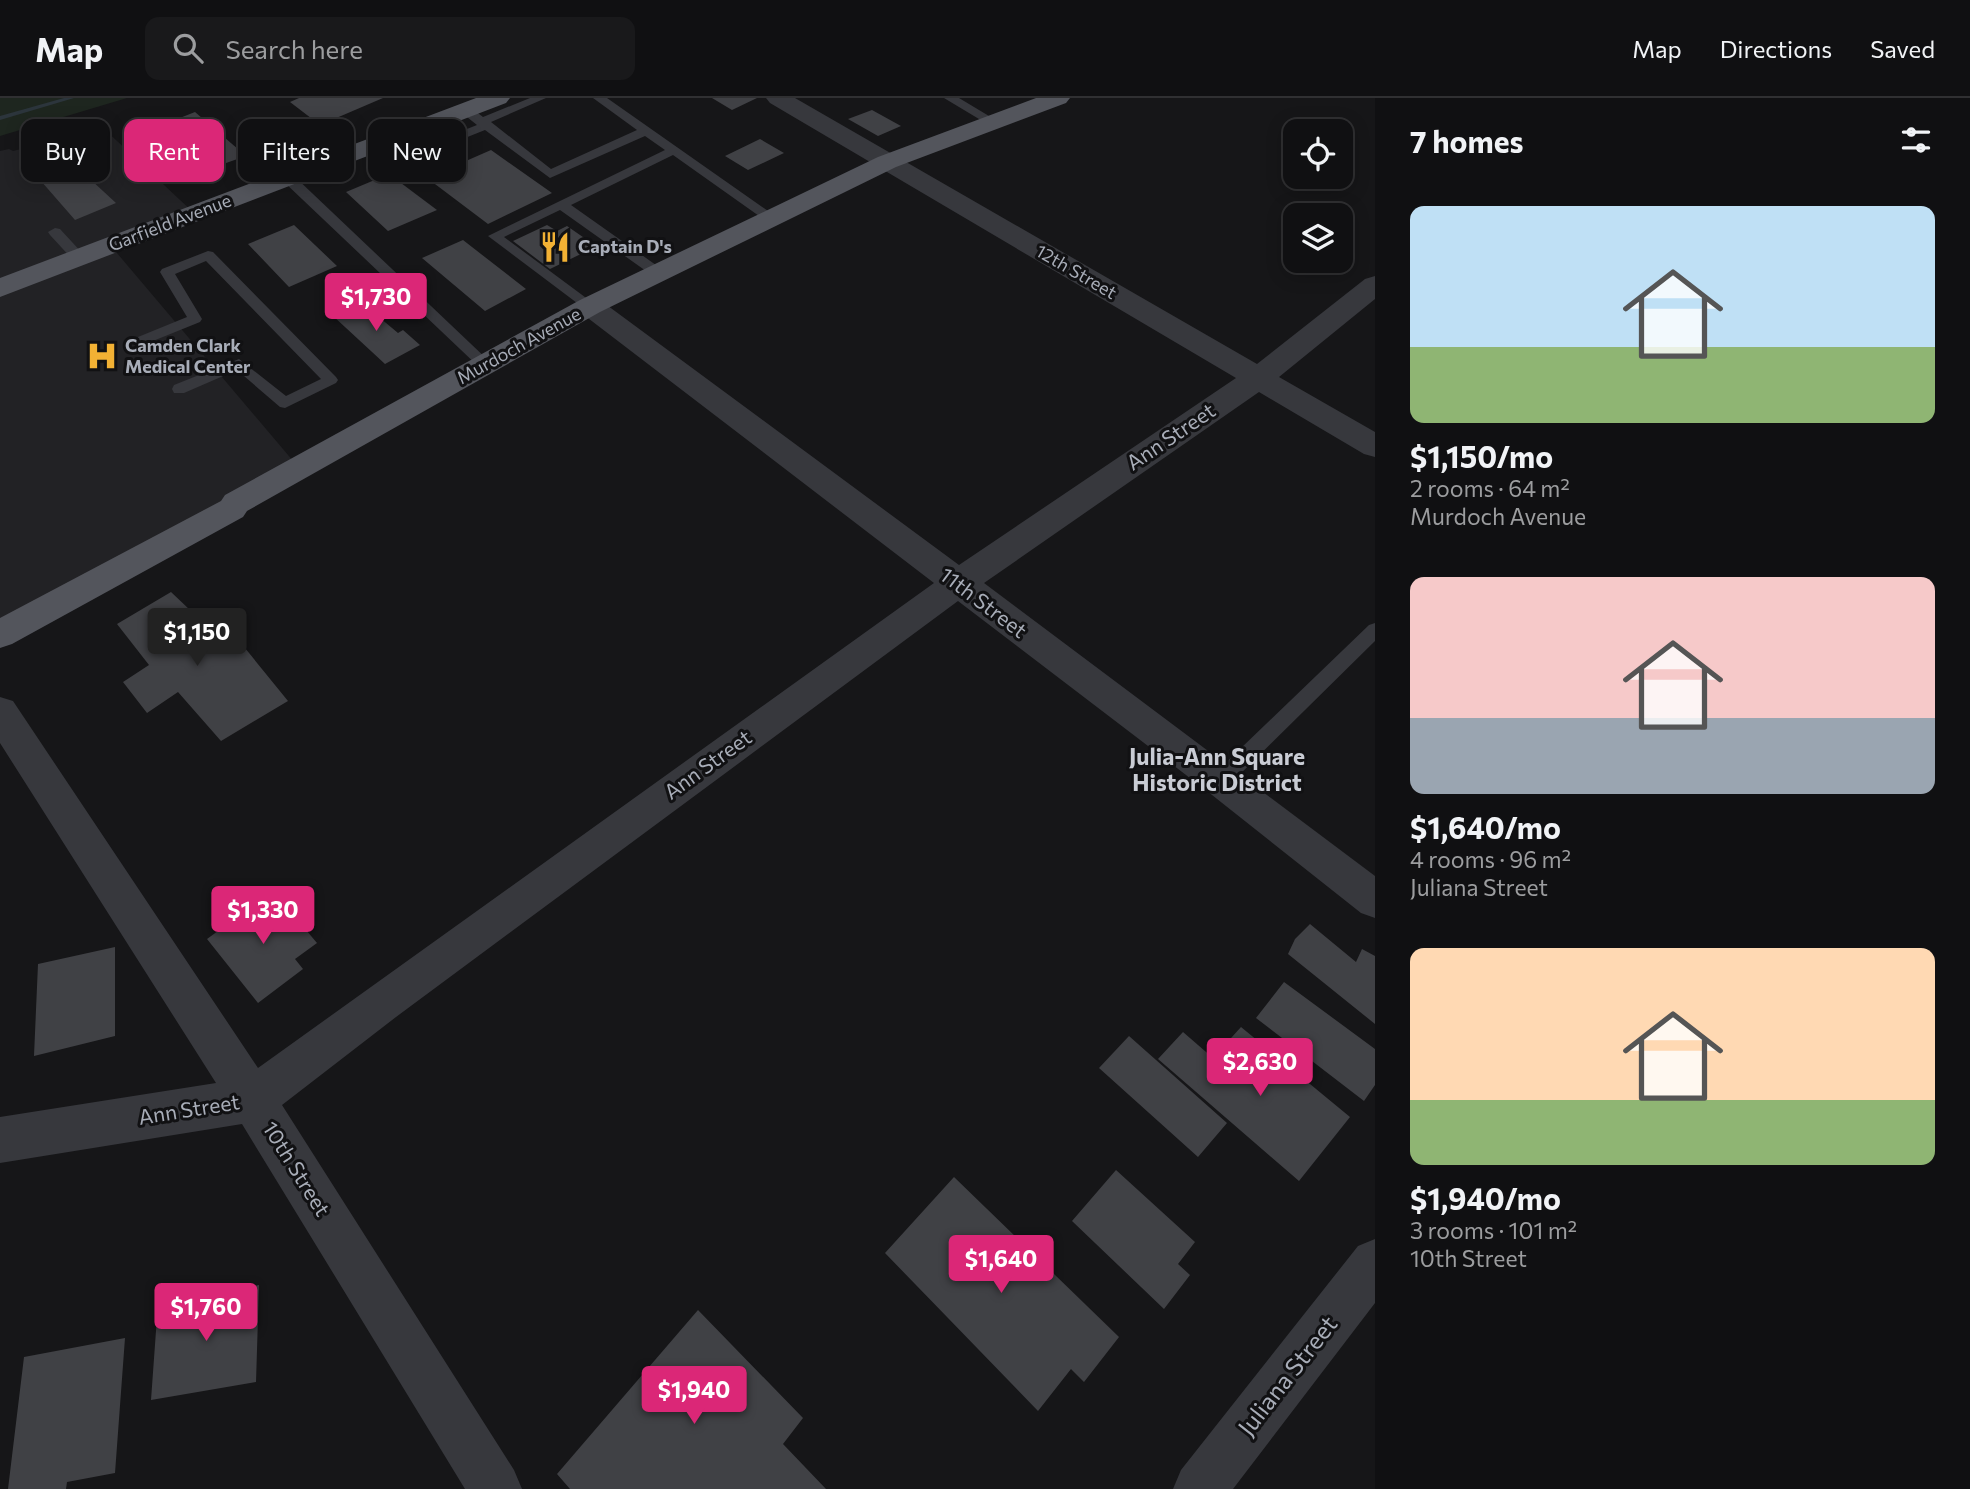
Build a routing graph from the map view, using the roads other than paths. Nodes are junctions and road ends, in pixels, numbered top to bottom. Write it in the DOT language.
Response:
graph roads {
  1 [pos="498,98"];
  2 [pos="540,98"];
  3 [pos="599,98"];
  4 [pos="778,98"];
  5 [pos="1058,98"];
  6 [pos="956,99"];
  7 [pos="478,119"];
  8 [pos="993,122"];
  9 [pos="646,131"];
  10 [pos="674,150"];
  11 [pos="354,153"];
  12 [pos="887,162"];
  13 [pos="278,182"];
  14 [pos="292,182"];
  15 [pos="561,204"];
  16 [pos="771,218"];
  17 [pos="55,232"];
  18 [pos="79,258"];
  19 [pos="658,274"];
  20 [pos="1375,285"];
  21 [pos="0,288"];
  22 [pos="590,306"];
  23 [pos="144,340"];
  24 [pos="485,365"];
  25 [pos="1258,378"];
  26 [pos="179,389"];
  27 [pos="1375,446"];
  28 [pos="957,584"];
  29 [pos="1375,629"];
  30 [pos="0,634"];
  31 [pos="0,712"];
  32 [pos="1221,780"];
  33 [pos="1375,900"];
  34 [pos="253,1100"];
  35 [pos="0,1140"];
  36 [pos="1375,1263"];
  37 [pos="491,1488"];
  38 [pos="1200,1489"];
  1 -- 7 [label="main road, Garfield Avenue"];
  2 -- 7 [label="lane"];
  3 -- 9 [label="lane"];
  4 -- 12 [label="street, 12th Street"];
  5 -- 8 [label="main road, Murdoch Avenue"];
  6 -- 8 [label="lane"];
  7 -- 9 [label="lane"];
  7 -- 11 [label="main road, Garfield Avenue"];
  8 -- 12 [label="main road, Murdoch Avenue"];
  9 -- 10 [label="lane"];
  10 -- 15 [label="lane"];
  10 -- 16 [label="lane"];
  12 -- 16 [label="main road, Murdoch Avenue"];
  12 -- 25 [label="street, 12th Street"];
  13 -- 18 [label="main road, Garfield Avenue"];
  14 -- 24 [label="lane"];
  15 -- 19 [label="lane"];
  15 -- 22 [label="lane"];
  16 -- 19 [label="main road, Murdoch Avenue"];
  17 -- 18 [label="lane"];
  18 -- 21 [label="main road, Garfield Avenue"];
  19 -- 22 [label="main road, Murdoch Avenue"];
  20 -- 25 [label="street, Ann Street"];
  22 -- 24 [label="main road, Murdoch Avenue"];
  22 -- 28 [label="street, 11th Street"];
  23 -- 26 [label="lane"];
  24 -- 30 [label="main road, Murdoch Avenue"];
  25 -- 27 [label="street, 12th Street"];
  25 -- 28 [label="street, Ann Street"];
  28 -- 32 [label="street, 11th Street"];
  28 -- 34 [label="street, Ann Street"];
  29 -- 32 [label="lane"];
  31 -- 34 [label="street, 10th Street"];
  32 -- 33 [label="street, 11th Street"];
  34 -- 35 [label="street, Ann Street"];
  34 -- 37 [label="street, 10th Street"];
  36 -- 38 [label="street, Juliana Street"];
}
